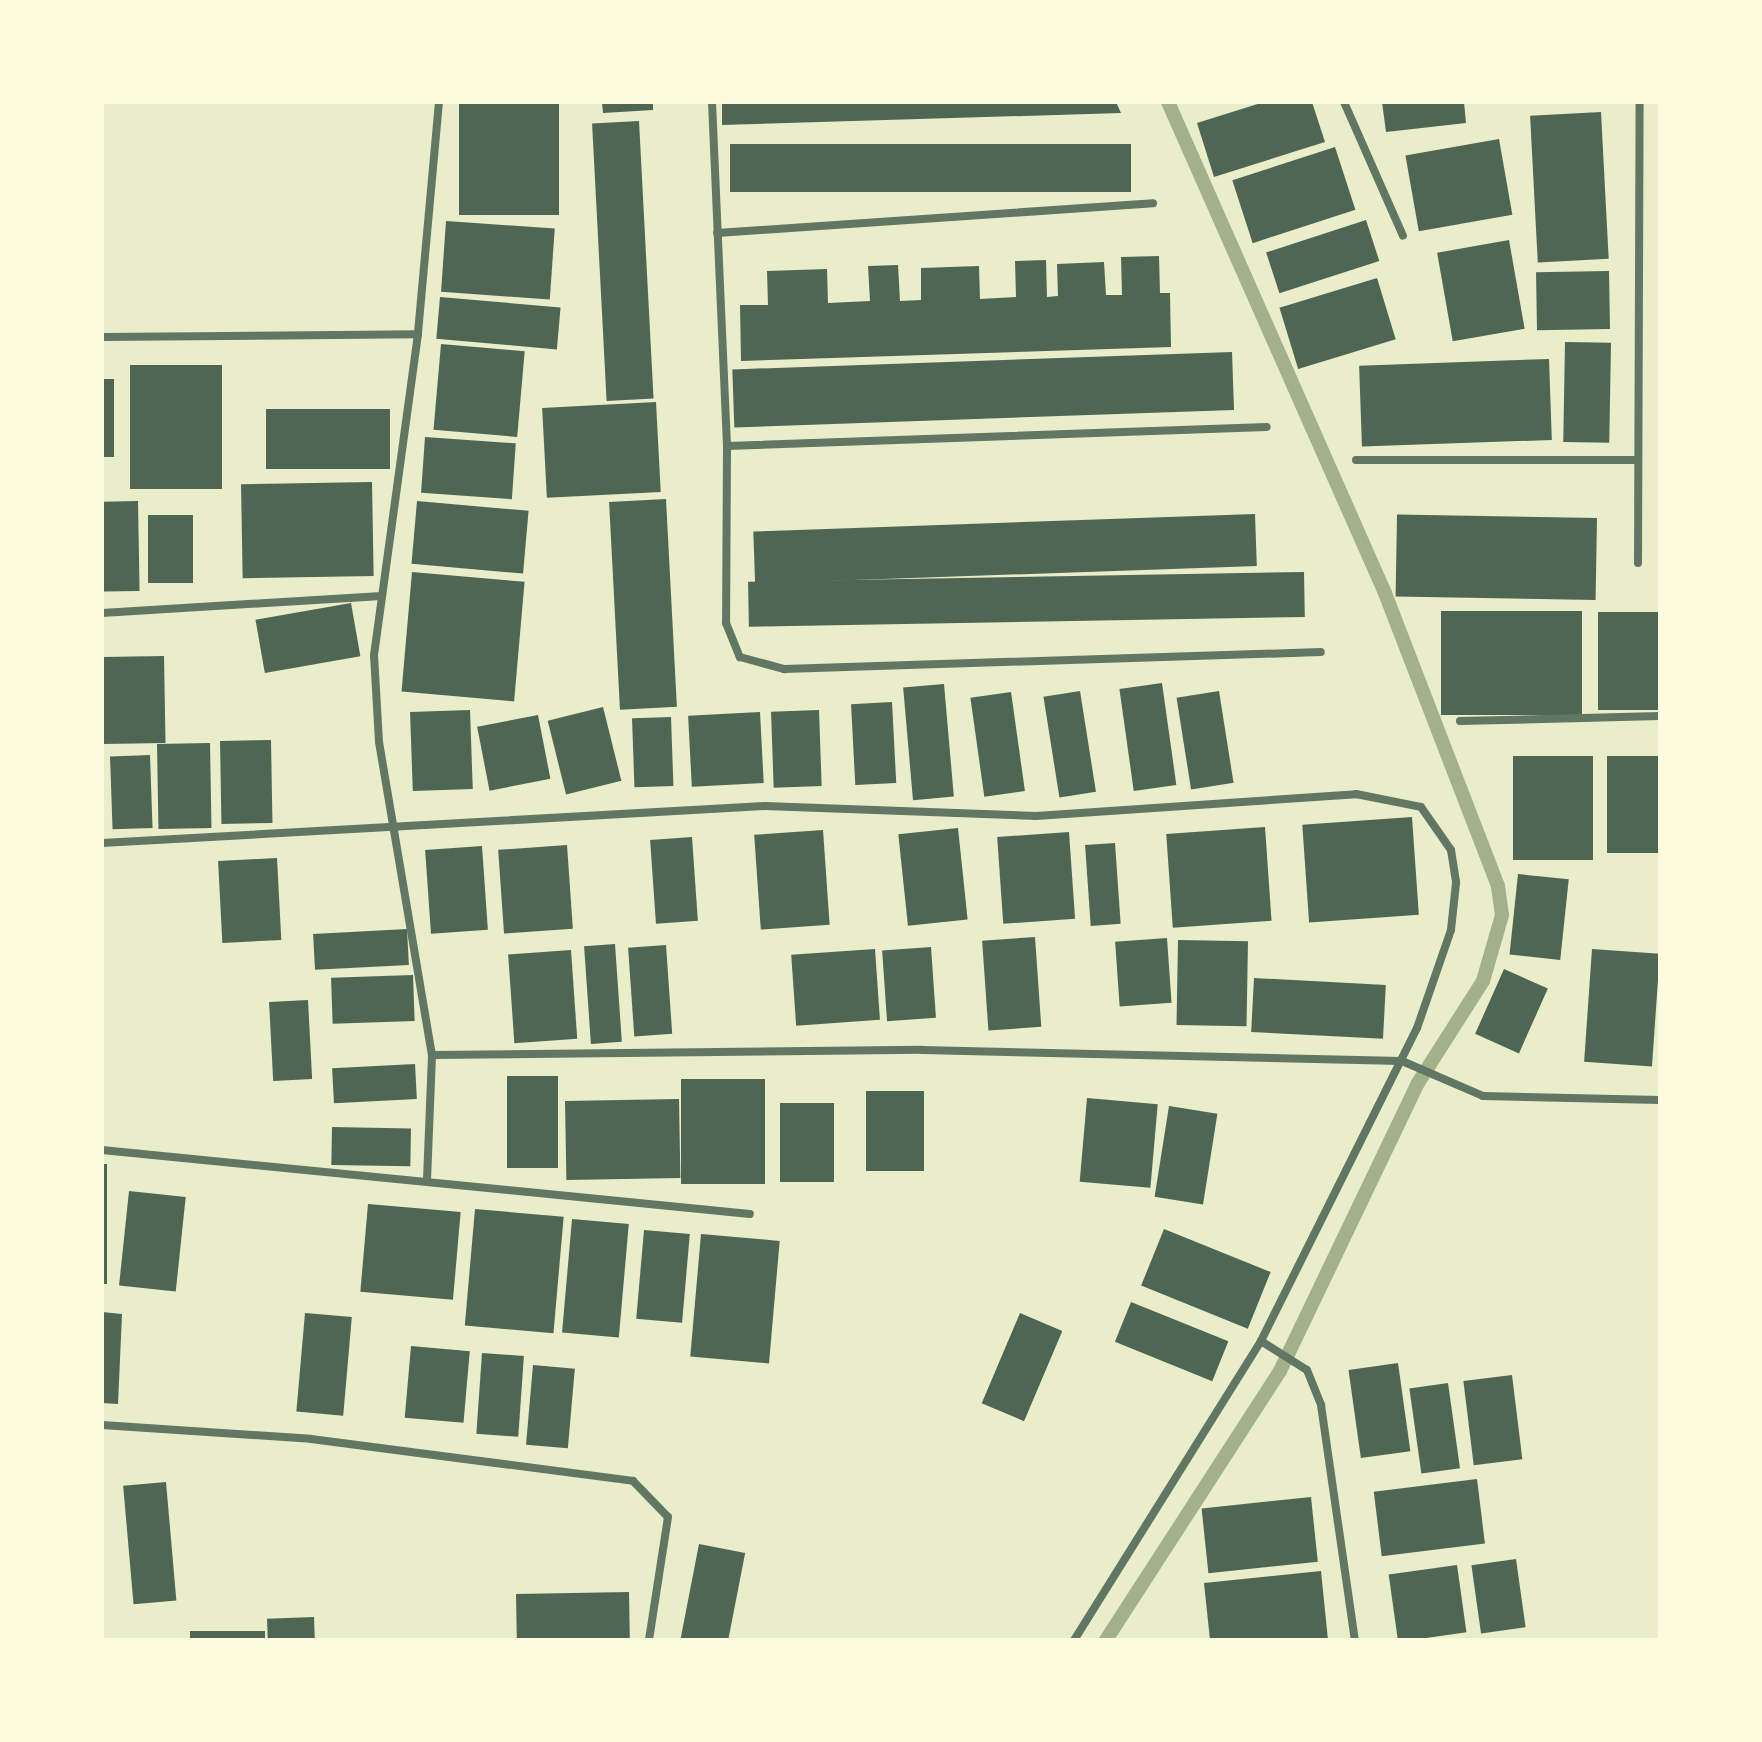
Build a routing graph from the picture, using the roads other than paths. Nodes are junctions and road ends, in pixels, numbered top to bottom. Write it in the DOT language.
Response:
graph roads {
  1 [pos="439,102"];
  2 [pos="712,102"];
  3 [pos="1344,102"];
  4 [pos="1640,102"];
  5 [pos="1153,203"];
  6 [pos="717,233"];
  7 [pos="1403,236"];
  8 [pos="418,334"];
  9 [pos="102,337"];
  10 [pos="1267,427"];
  11 [pos="727,446"];
  12 [pos="1356,460"];
  13 [pos="1635,460"];
  14 [pos="1638,563"];
  15 [pos="381,596"];
  16 [pos="102,613"];
  17 [pos="1321,652"];
  18 [pos="1660,716"];
  19 [pos="1460,721"];
  20 [pos="398,825"];
  21 [pos="102,843"];
  22 [pos="432,1055"];
  23 [pos="1402,1061"];
  24 [pos="1660,1100"];
  25 [pos="102,1150"];
  26 [pos="427,1180"];
  27 [pos="750,1214"];
  28 [pos="1261,1341"];
  29 [pos="102,1425"];
  30 [pos="649,1640"];
  31 [pos="1074,1640"];
  32 [pos="1355,1640"];
  1 -- 8 [label="street"];
  2 -- 6 [label="street"];
  3 -- 7 [label="street"];
  4 -- 13 [label="street"];
  5 -- 6 [label="street"];
  6 -- 11 [label="street"];
  8 -- 9 [label="street"];
  8 -- 15 [label="street"];
  10 -- 11 [label="street"];
  11 -- 17 [label="street"];
  12 -- 13 [label="street"];
  13 -- 14 [label="street"];
  15 -- 16 [label="street"];
  15 -- 20 [label="street"];
  18 -- 19 [label="street"];
  20 -- 21 [label="street"];
  20 -- 22 [label="street"];
  20 -- 23 [label="street"];
  22 -- 23 [label="street"];
  22 -- 26 [label="street"];
  23 -- 24 [label="street"];
  23 -- 28 [label="street"];
  25 -- 26 [label="street"];
  26 -- 27 [label="street"];
  28 -- 31 [label="street"];
  28 -- 32 [label="street"];
  29 -- 30 [label="street"];
}
